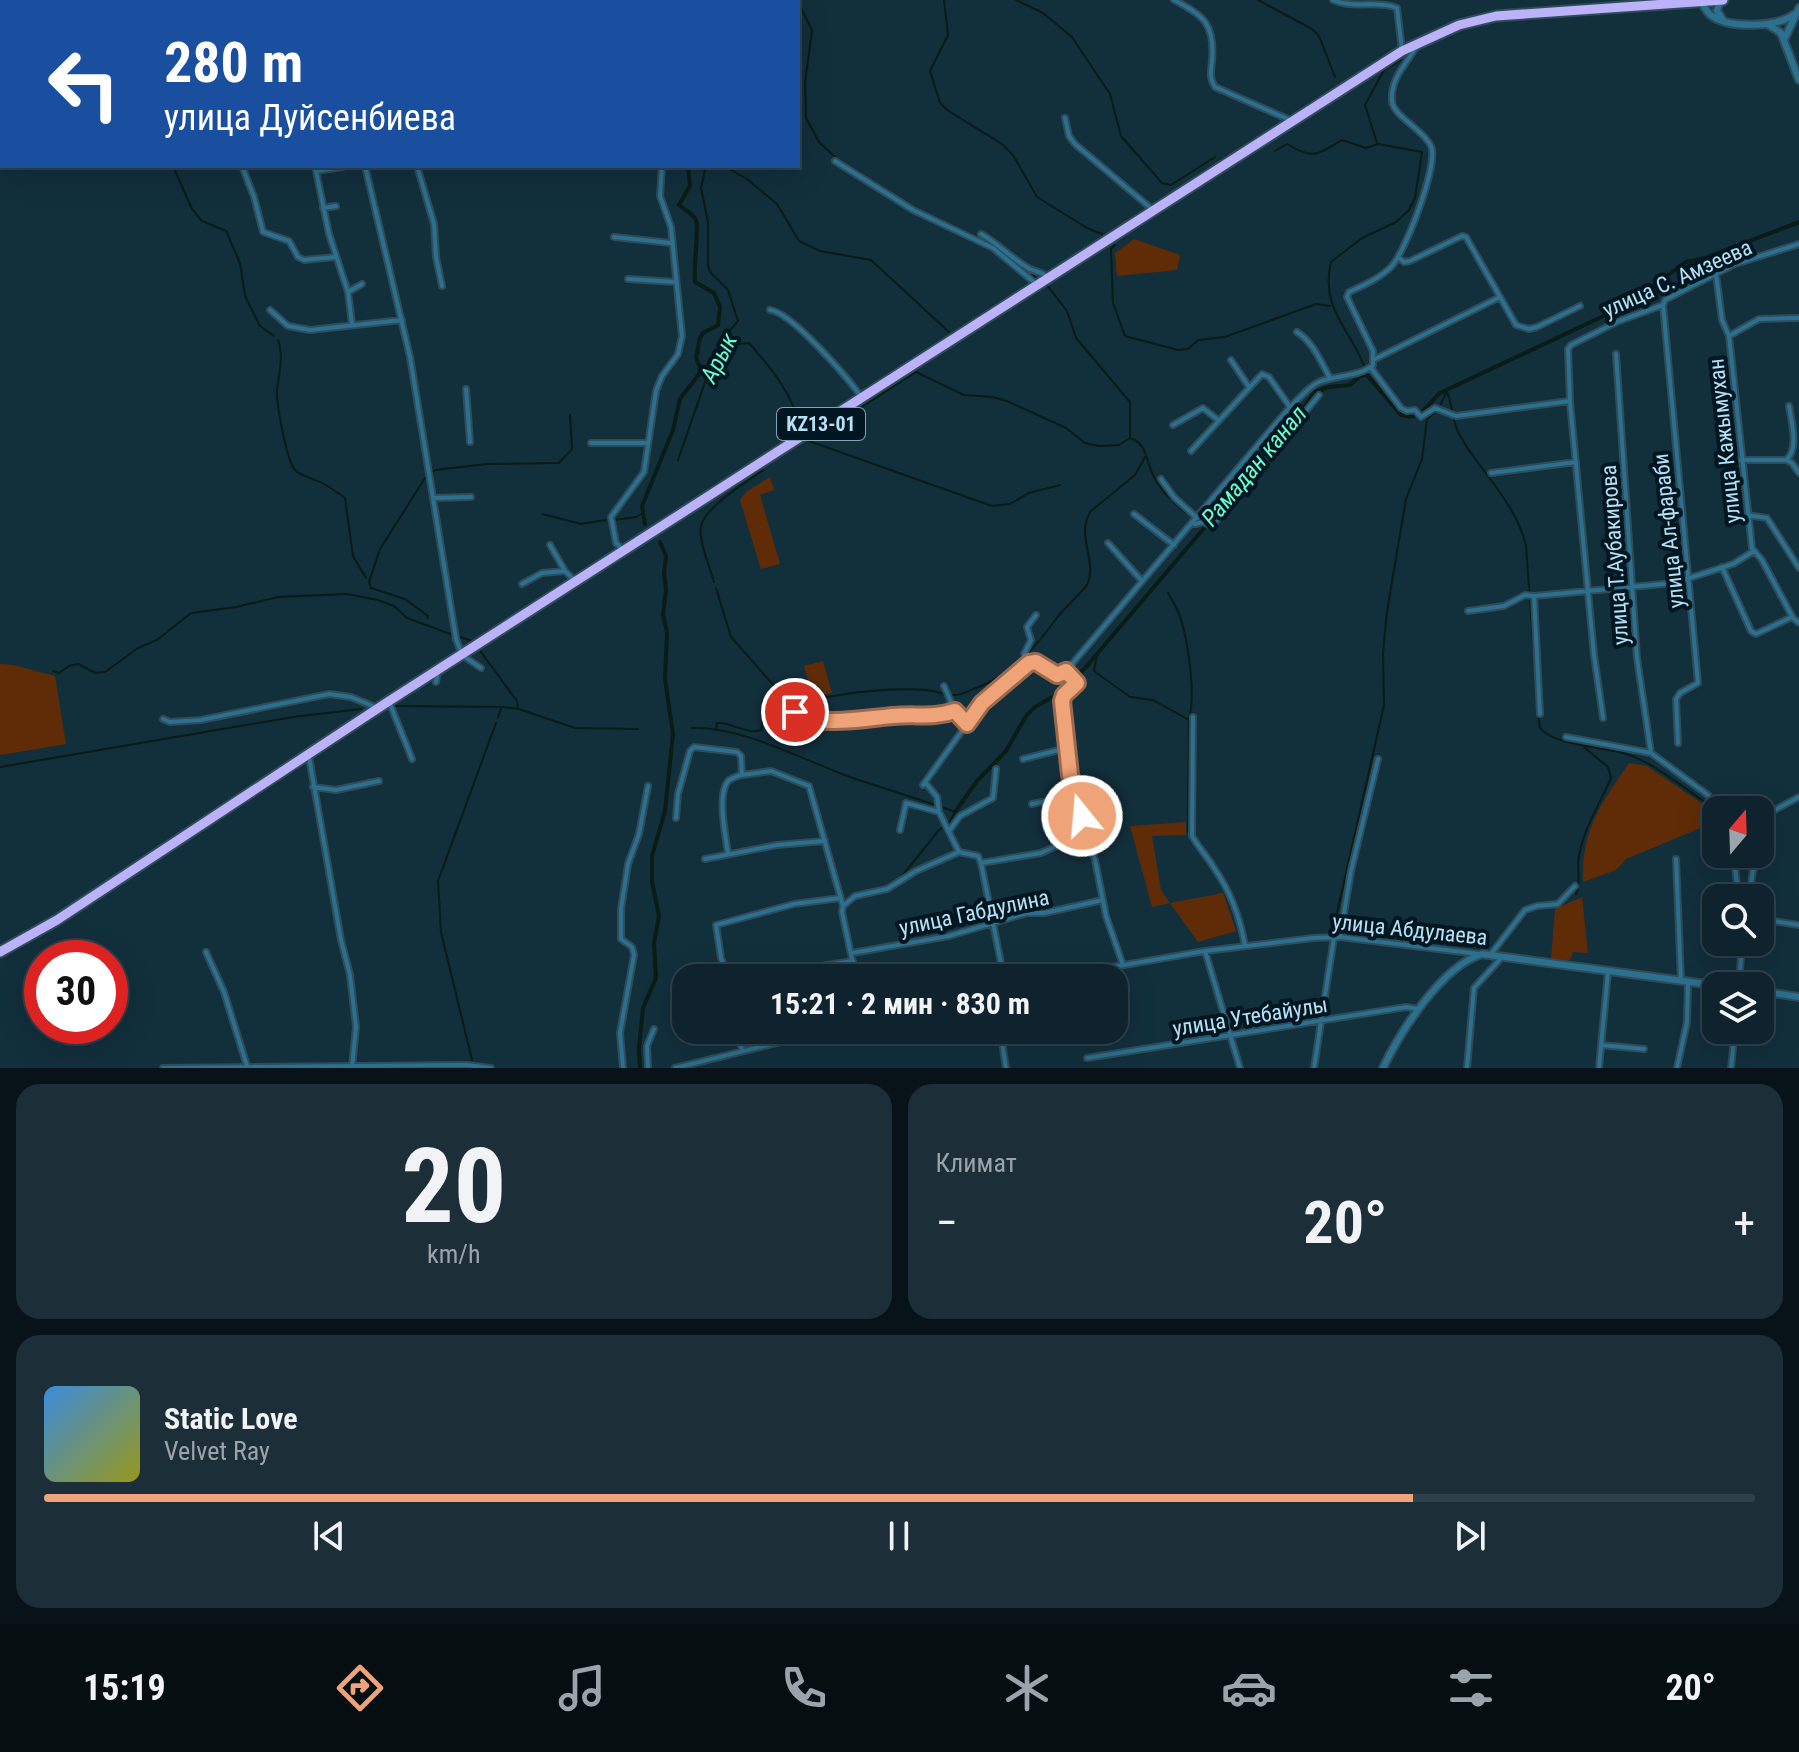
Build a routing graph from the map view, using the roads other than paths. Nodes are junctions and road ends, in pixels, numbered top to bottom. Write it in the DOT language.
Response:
graph roads {
  1 [pos="1174,0"];
  2 [pos="1333,0"];
  3 [pos="1722,0"];
  4 [pos="1701,1"];
  5 [pos="1797,11"];
  6 [pos="1723,20"];
  7 [pos="1768,25"];
  8 [pos="1784,40"];
  9 [pos="1418,43"];
  10 [pos="1402,51"];
  11 [pos="1799,80"];
  12 [pos="1065,118"];
  13 [pos="1293,120"];
  14 [pos="835,161"];
  15 [pos="243,168"];
  16 [pos="315,168"];
  17 [pos="365,168"];
  18 [pos="418,168"];
  19 [pos="662,168"];
  20 [pos="336,206"];
  21 [pos="323,208"];
  22 [pos="1153,210"];
  23 [pos="981,234"];
  24 [pos="614,237"];
  25 [pos="672,243"];
  26 [pos="1799,244"];
  27 [pos="336,257"];
  28 [pos="1398,257"];
  29 [pos="1716,274"];
  30 [pos="1048,277"];
  31 [pos="628,279"];
  32 [pos="676,282"];
  33 [pos="362,284"];
  34 [pos="1037,285"];
  35 [pos="442,286"];
  36 [pos="348,292"];
  37 [pos="1500,297"];
  38 [pos="1663,305"];
  39 [pos="1580,306"];
  40 [pos="270,310"];
  41 [pos="770,310"];
  42 [pos="1799,318"];
  43 [pos="402,320"];
  44 [pos="352,324"];
  45 [pos="1297,332"];
  46 [pos="1729,336"];
  47 [pos="1616,354"];
  48 [pos="1375,359"];
  49 [pos="1231,360"];
  50 [pos="1371,368"];
  51 [pos="1330,378"];
  52 [pos="1249,387"];
  53 [pos="466,389"];
  54 [pos="1319,395"];
  55 [pos="861,397"];
  56 [pos="1570,401"];
  57 [pos="1789,406"];
  58 [pos="1290,407"];
  59 [pos="1218,420"];
  60 [pos="1173,425"];
  61 [pos="470,442"];
  62 [pos="591,443"];
  63 [pos="649,443"];
  64 [pos="1191,451"];
  65 [pos="1741,460"];
  66 [pos="1786,460"];
  67 [pos="1577,462"];
  68 [pos="1491,473"];
  69 [pos="1799,473"];
  70 [pos="1161,479"];
  71 [pos="471,497"];
  72 [pos="433,498"];
  73 [pos="1134,514"];
  74 [pos="1747,515"];
  75 [pos="1197,518"];
  76 [pos="1193,524"];
  77 [pos="1108,543"];
  78 [pos="550,545"];
  79 [pos="1174,545"];
  80 [pos="624,551"];
  81 [pos="1754,551"];
  82 [pos="1722,567"];
  83 [pos="1799,568"];
  84 [pos="565,571"];
  85 [pos="1688,578"];
  86 [pos="576,581"];
  87 [pos="1142,581"];
  88 [pos="522,584"];
  89 [pos="1632,587"];
  90 [pos="1587,591"];
  91 [pos="1534,596"];
  92 [pos="1468,611"];
  93 [pos="1036,615"];
  94 [pos="1792,617"];
  95 [pos="1799,623"];
  96 [pos="462,655"];
  97 [pos="1029,663"];
  98 [pos="481,668"];
  99 [pos="439,670"];
  100 [pos="1066,671"];
  101 [pos="436,682"];
  102 [pos="944,686"];
  103 [pos="389,702"];
  104 [pos="378,708"];
  105 [pos="955,711"];
  106 [pos="795,712"];
  107 [pos="1540,714"];
  108 [pos="1193,717"];
  109 [pos="1603,718"];
  110 [pos="163,719"];
  111 [pos="967,724"];
  112 [pos="1566,737"];
  113 [pos="1678,743"];
  114 [pos="1067,748"];
  115 [pos="1651,753"];
  116 [pos="309,754"];
  117 [pos="412,759"];
  118 [pos="1023,759"];
  119 [pos="1378,759"];
  120 [pos="996,769"];
  121 [pos="742,775"];
  122 [pos="379,781"];
  123 [pos="648,786"];
  124 [pos="313,787"];
  125 [pos="1076,795"];
  126 [pos="1708,795"];
  127 [pos="1799,797"];
  128 [pos="1032,804"];
  129 [pos="1774,810"];
  130 [pos="939,812"];
  131 [pos="676,818"];
  132 [pos="900,830"];
  133 [pos="949,831"];
  134 [pos="1088,837"];
  135 [pos="825,841"];
  136 [pos="959,852"];
  137 [pos="728,854"];
  138 [pos="705,859"];
  139 [pos="1676,859"];
  140 [pos="981,863"];
  141 [pos="1575,886"];
  142 [pos="840,898"];
  143 [pos="1103,900"];
  144 [pos="843,906"];
  145 [pos="992,921"];
  146 [pos="1774,921"];
  147 [pos="1799,925"];
  148 [pos="1337,937"];
  149 [pos="1245,946"];
  150 [pos="1205,951"];
  151 [pos="0,952"];
  152 [pos="206,952"];
  153 [pos="851,953"];
  154 [pos="1485,955"];
  155 [pos="1502,957"];
  156 [pos="853,961"];
  157 [pos="723,964"];
  158 [pos="834,964"];
  159 [pos="854,964"];
  160 [pos="1001,964"];
  161 [pos="1123,964"];
  162 [pos="1128,964"];
  163 [pos="1608,972"];
  164 [pos="1684,982"];
  165 [pos="1702,984"];
  166 [pos="1774,993"];
  167 [pos="1799,997"];
  168 [pos="1418,1009"];
  169 [pos="1322,1020"];
  170 [pos="654,1029"];
  171 [pos="1230,1035"];
  172 [pos="741,1044"];
  173 [pos="771,1044"];
  174 [pos="1002,1044"];
  175 [pos="1734,1044"];
  176 [pos="1601,1045"];
  177 [pos="1644,1049"];
  178 [pos="742,1051"];
  179 [pos="1087,1058"];
  180 [pos="247,1067"];
  181 [pos="352,1067"];
  182 [pos="475,1067"];
  183 [pos="163,1068"];
  184 [pos="491,1068"];
  185 [pos="623,1068"];
  186 [pos="648,1068"];
  187 [pos="675,1068"];
  188 [pos="1006,1068"];
  189 [pos="1240,1068"];
  190 [pos="1314,1068"];
  191 [pos="1383,1068"];
  192 [pos="1467,1068"];
  193 [pos="1599,1068"];
  194 [pos="1677,1068"];
  195 [pos="1731,1068"];
  1 -- 13 [label="street"];
  2 -- 10 [label="street"];
  3 -- 4 [label="highway, KZ13-01"];
  3 -- 6 [label="main road"];
  4 -- 6 [label="main road"];
  4 -- 9 [label="highway, KZ13-01"];
  5 -- 7 [label="main road"];
  5 -- 8 [label="main road"];
  6 -- 7 [label="main road"];
  7 -- 8 [label="main road"];
  8 -- 11 [label="main road"];
  9 -- 10 [label="highway, KZ13-01"];
  9 -- 28 [label="street"];
  10 -- 13 [label="highway, KZ13-01"];
  12 -- 22 [label="street"];
  13 -- 22 [label="highway, KZ13-01"];
  14 -- 34 [label="street"];
  15 -- 27 [label="street"];
  16 -- 21 [label="street"];
  17 -- 43 [label="street"];
  18 -- 35 [label="street"];
  19 -- 25 [label="street"];
  20 -- 21 [label="street"];
  21 -- 27 [label="street"];
  22 -- 30 [label="highway, KZ13-01"];
  23 -- 30 [label="street"];
  24 -- 25 [label="street"];
  25 -- 32 [label="street"];
  26 -- 29 [label="street, улица С. Амзеева"];
  27 -- 36 [label="street"];
  28 -- 37 [label="street"];
  28 -- 48 [label="street"];
  29 -- 38 [label="street, улица С. Амзеева"];
  29 -- 46 [label="street, улица Кажымухан"];
  30 -- 34 [label="highway, KZ13-01"];
  31 -- 32 [label="street"];
  32 -- 63 [label="street"];
  33 -- 36 [label="street"];
  34 -- 55 [label="highway, KZ13-01"];
  36 -- 44 [label="street"];
  37 -- 39 [label="street"];
  37 -- 48 [label="street"];
  38 -- 56 [label="street, улица С. Амзеева"];
  38 -- 85 [label="street, улица Ал-фараби"];
  40 -- 44 [label="street"];
  41 -- 55 [label="street"];
  42 -- 46 [label="street, улица Кажымухан"];
  43 -- 44 [label="street"];
  43 -- 72 [label="street"];
  45 -- 51 [label="street"];
  46 -- 65 [label="street, улица Кажымухан"];
  47 -- 89 [label="street, улица Т.Аубакирова"];
  48 -- 50 [label="street"];
  49 -- 52 [label="street"];
  50 -- 51 [label="street"];
  50 -- 56 [label="street"];
  51 -- 58 [label="street"];
  52 -- 58 [label="street"];
  52 -- 59 [label="street"];
  53 -- 61 [label="street"];
  54 -- 76 [label="street"];
  55 -- 80 [label="highway, KZ13-01"];
  56 -- 67 [label="street"];
  57 -- 66 [label="street"];
  58 -- 75 [label="street"];
  59 -- 60 [label="street"];
  59 -- 64 [label="street"];
  62 -- 63 [label="street"];
  63 -- 80 [label="street"];
  65 -- 66 [label="street"];
  65 -- 74 [label="street, улица Кажымухан"];
  66 -- 69 [label="street"];
  67 -- 68 [label="street"];
  67 -- 90 [label="street"];
  70 -- 75 [label="street"];
  71 -- 72 [label="street"];
  72 -- 96 [label="street"];
  73 -- 79 [label="street"];
  74 -- 81 [label="street, улица Кажымухан"];
  74 -- 83 [label="street"];
  75 -- 76 [label="street"];
  76 -- 79 [label="street"];
  77 -- 87 [label="street"];
  78 -- 84 [label="street"];
  79 -- 87 [label="street"];
  80 -- 86 [label="highway, KZ13-01"];
  81 -- 82 [label="street"];
  81 -- 94 [label="street, улица Кажымухан"];
  82 -- 85 [label="street"];
  82 -- 94 [label="street"];
  84 -- 86 [label="street"];
  84 -- 88 [label="street"];
  85 -- 89 [label="street"];
  85 -- 113 [label="street, улица Ал-фараби"];
  86 -- 96 [label="highway, KZ13-01"];
  87 -- 100 [label="street"];
  89 -- 90 [label="street"];
  89 -- 115 [label="street, улица Т.Аубакирова"];
  90 -- 91 [label="street"];
  90 -- 109 [label="street"];
  91 -- 92 [label="street"];
  91 -- 107 [label="street"];
  93 -- 97 [label="street"];
  94 -- 95 [label="street"];
  96 -- 98 [label="street"];
  96 -- 99 [label="highway, KZ13-01"];
  97 -- 100 [label="street"];
  97 -- 111 [label="street"];
  99 -- 101 [label="street"];
  99 -- 103 [label="highway, KZ13-01"];
  100 -- 114 [label="street"];
  102 -- 105 [label="street"];
  103 -- 104 [label="highway, KZ13-01"];
  103 -- 117 [label="street"];
  104 -- 110 [label="street"];
  104 -- 116 [label="highway, KZ13-01"];
  105 -- 106 [label="street"];
  105 -- 111 [label="street"];
  108 -- 149 [label="street"];
  111 -- 130 [label="street"];
  112 -- 115 [label="street"];
  114 -- 118 [label="street"];
  114 -- 125 [label="street"];
  115 -- 126 [label="street"];
  116 -- 124 [label="street"];
  116 -- 151 [label="highway, KZ13-01"];
  119 -- 148 [label="street"];
  120 -- 133 [label="street"];
  121 -- 131 [label="street"];
  121 -- 135 [label="street"];
  121 -- 137 [label="street"];
  122 -- 124 [label="street"];
  123 -- 185 [label="street"];
  124 -- 181 [label="street"];
  125 -- 128 [label="street"];
  125 -- 134 [label="street"];
  127 -- 129 [label="street"];
  130 -- 132 [label="street"];
  130 -- 133 [label="street"];
  133 -- 136 [label="street"];
  134 -- 140 [label="street"];
  134 -- 143 [label="street"];
  135 -- 137 [label="street"];
  135 -- 142 [label="street"];
  136 -- 140 [label="street"];
  136 -- 144 [label="street"];
  137 -- 138 [label="street"];
  139 -- 164 [label="street"];
  140 -- 145 [label="street"];
  141 -- 154 [label="street"];
  142 -- 144 [label="street"];
  142 -- 157 [label="street"];
  143 -- 145 [label="street, улица Габдулина"];
  143 -- 161 [label="street"];
  144 -- 153 [label="street"];
  145 -- 153 [label="street, улица Габдулина"];
  145 -- 160 [label="street"];
  146 -- 147 [label="street"];
  148 -- 149 [label="street, улица Абдулаева"];
  148 -- 154 [label="street, улица Абдулаева"];
  148 -- 169 [label="street"];
  149 -- 150 [label="street, улица Абдулаева"];
  150 -- 162 [label="street, улица Абдулаева"];
  150 -- 171 [label="street"];
  152 -- 180 [label="street"];
  153 -- 156 [label="street"];
  154 -- 155 [label="main road, улица Абдулаева"];
  154 -- 168 [label="main road"];
  155 -- 163 [label="main road, улица Абдулаева"];
  155 -- 192 [label="street"];
  156 -- 158 [label="street"];
  156 -- 159 [label="street"];
  163 -- 164 [label="main road, улица Абдулаева"];
  163 -- 176 [label="street"];
  164 -- 165 [label="main road, улица Абдулаева"];
  164 -- 194 [label="street"];
  166 -- 167 [label="main road"];
  168 -- 169 [label="street, улица Утебайулы"];
  168 -- 191 [label="main road"];
  169 -- 171 [label="street, улица Утебайулы"];
  169 -- 190 [label="street"];
  170 -- 186 [label="street"];
  171 -- 179 [label="street, улица Утебайулы"];
  171 -- 189 [label="street"];
  172 -- 178 [label="street"];
  173 -- 178 [label="street"];
  174 -- 188 [label="street"];
  175 -- 195 [label="street"];
  176 -- 177 [label="street"];
  176 -- 193 [label="street"];
  178 -- 187 [label="street"];
  180 -- 181 [label="street"];
  180 -- 183 [label="street"];
  181 -- 182 [label="street"];
  182 -- 184 [label="street"];
}
